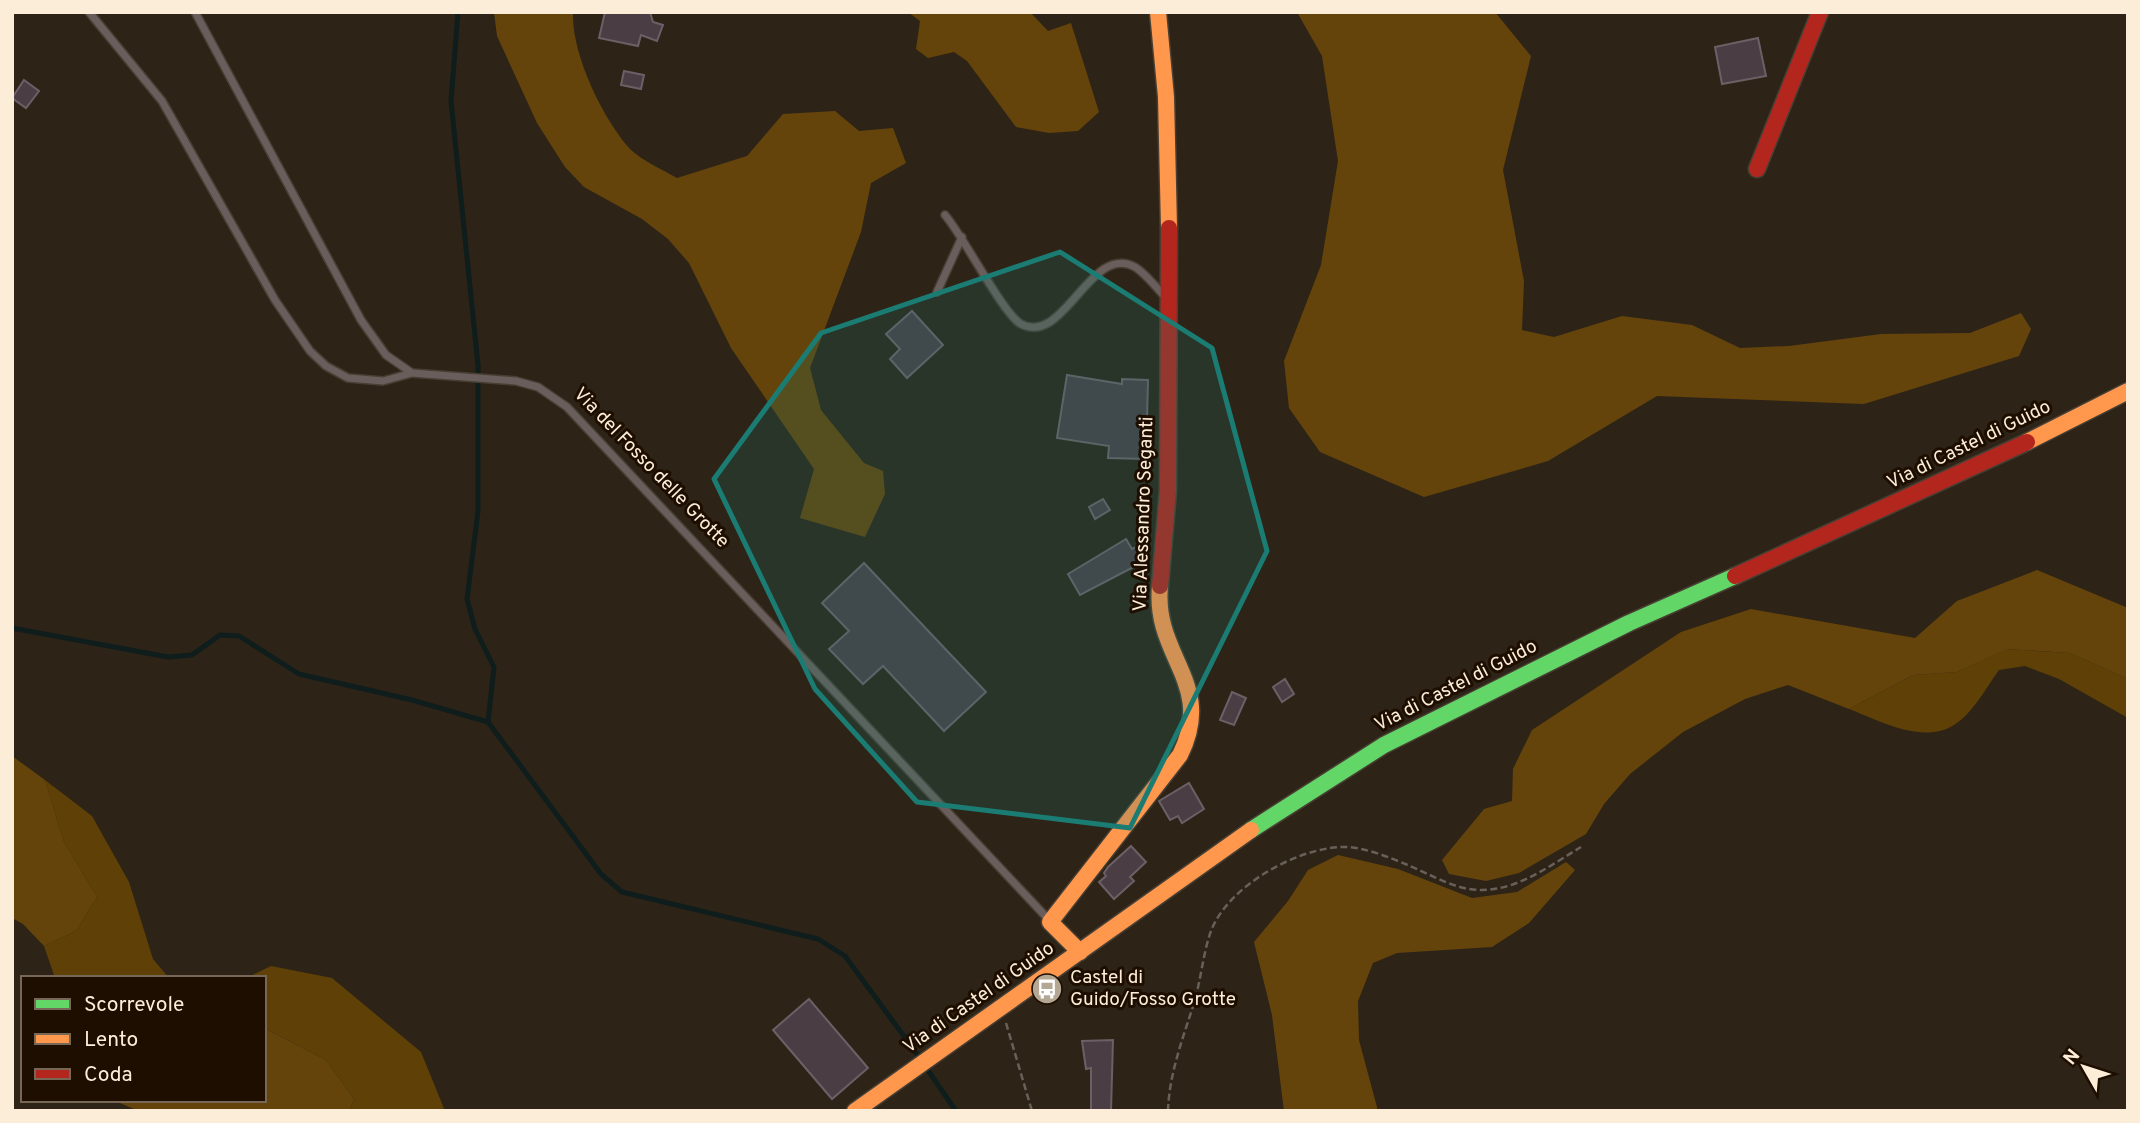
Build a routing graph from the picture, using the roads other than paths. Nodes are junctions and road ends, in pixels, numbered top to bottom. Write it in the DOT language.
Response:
graph roads {
  1 [pos="89,12"];
  2 [pos="195,12"];
  3 [pos="1158,12"];
  4 [pos="1820,12"];
  5 [pos="1757,169"];
  6 [pos="945,215"];
  7 [pos="962,237"];
  8 [pos="937,292"];
  9 [pos="1170,303"];
  10 [pos="412,373"];
  11 [pos="2128,391"];
  12 [pos="1050,922"];
  13 [pos="1080,952"];
  14 [pos="855,1111"];
  1 -- 10 [label="lane, Via del Fosso delle Grotte"];
  2 -- 10 [label="lane"];
  3 -- 9 [label="street, Via Alessandro Seganti"];
  4 -- 5 [label="street"];
  6 -- 7 [label="lane"];
  7 -- 8 [label="lane"];
  7 -- 9 [label="lane"];
  9 -- 12 [label="street, Via Alessandro Seganti"];
  10 -- 12 [label="lane, Via del Fosso delle Grotte"];
  11 -- 13 [label="street, Via di Castel di Guido"];
  12 -- 13 [label="street, Via del Fosso delle Grotte"];
  13 -- 14 [label="street, Via di Castel di Guido"];
}
